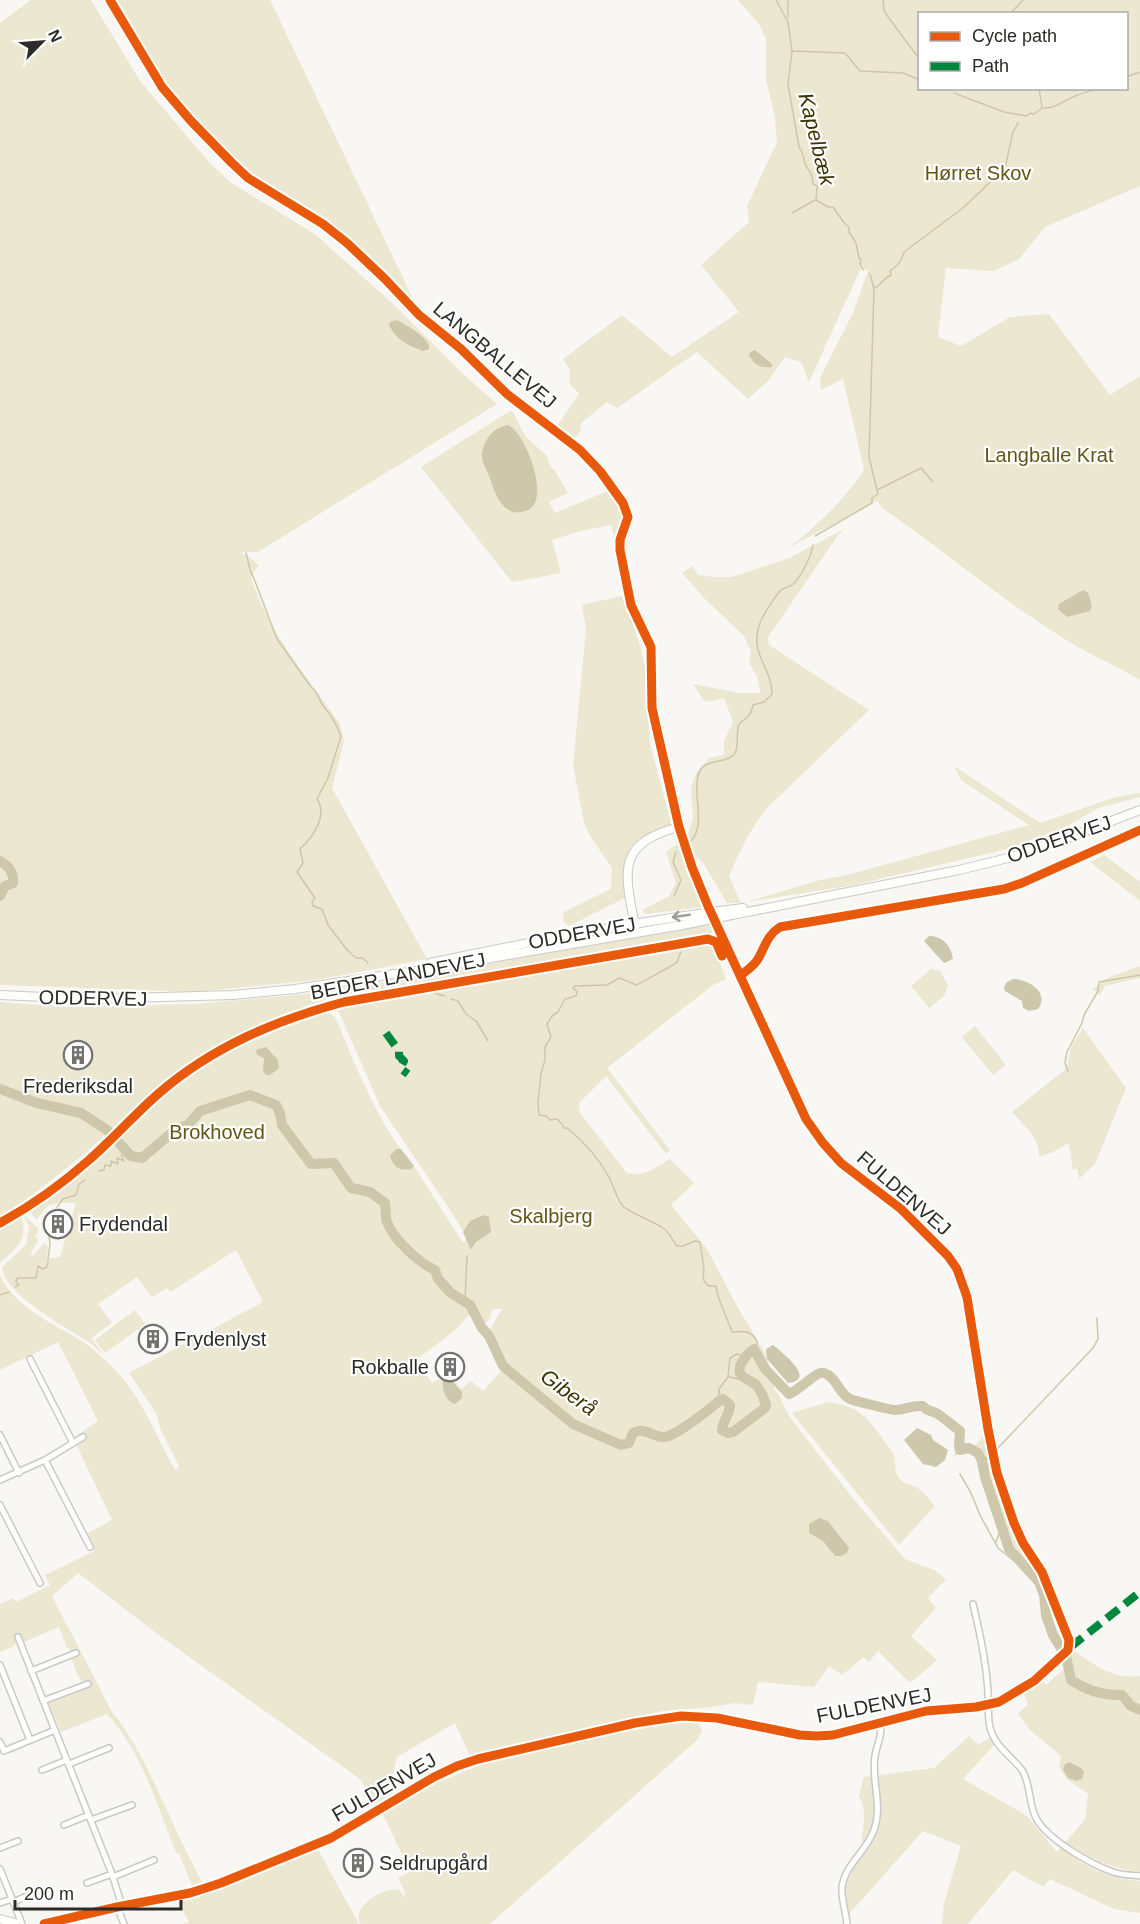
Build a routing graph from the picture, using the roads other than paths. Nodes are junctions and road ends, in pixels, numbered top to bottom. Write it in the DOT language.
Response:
graph roads {
  1 [pos="110,0"];
  2 [pos="1140,810"];
  3 [pos="679,827"];
  4 [pos="1140,830"];
  5 [pos="708,906"];
  6 [pos="716,924"];
  7 [pos="634,927"];
  8 [pos="740,976"];
  9 [pos="0,995"];
  10 [pos="334,1005"];
  11 [pos="0,1223"];
  12 [pos="30,1359"];
  13 [pos="0,1435"];
  14 [pos="83,1437"];
  15 [pos="74,1443"];
  16 [pos="45,1460"];
  17 [pos="18,1473"];
  18 [pos="0,1480"];
  19 [pos="0,1505"];
  20 [pos="90,1547"];
  21 [pos="39,1583"];
  22 [pos="973,1604"];
  23 [pos="18,1637"];
  24 [pos="76,1653"];
  25 [pos="0,1665"];
  26 [pos="31,1671"];
  27 [pos="88,1684"];
  28 [pos="43,1701"];
  29 [pos="988,1705"];
  30 [pos="880,1724"];
  31 [pos="55,1730"];
  32 [pos="30,1740"];
  33 [pos="0,1742"];
  34 [pos="109,1748"];
  35 [pos="68,1762"];
  36 [pos="42,1770"];
  37 [pos="132,1805"];
  38 [pos="90,1817"];
  39 [pos="64,1825"];
  40 [pos="18,1841"];
  41 [pos="0,1848"];
  42 [pos="154,1860"];
  43 [pos="0,1869"];
  44 [pos="113,1875"];
  45 [pos="1140,1876"];
  46 [pos="87,1883"];
  47 [pos="39,1891"];
  48 [pos="12,1900"];
  49 [pos="0,1904"];
  50 [pos="120,1906"];
  51 [pos="0,1919"];
  52 [pos="20,1924"];
  53 [pos="44,1924"];
  54 [pos="124,1924"];
  55 [pos="847,1924"];
  1 -- 3 [label="street, LANGBALLEVEJ"];
  2 -- 7 [label="street, ODDERVEJ"];
  3 -- 5 [label="street"];
  3 -- 7 [label="street"];
  4 -- 8 [label="street"];
  6 -- 8 [label="street, FULDENVEJ"];
  7 -- 9 [label="street, ODDERVEJ"];
  8 -- 29 [label="street, FULDENVEJ"];
  10 -- 11 [label="street, BEDER LANDEVEJ"];
  12 -- 15 [label="street"];
  13 -- 17 [label="street"];
  14 -- 15 [label="street"];
  15 -- 16 [label="street"];
  16 -- 17 [label="street"];
  16 -- 20 [label="street"];
  17 -- 18 [label="street"];
  19 -- 21 [label="street"];
  22 -- 29 [label="street"];
  23 -- 26 [label="street"];
  24 -- 26 [label="street"];
  25 -- 32 [label="street"];
  26 -- 28 [label="street"];
  27 -- 28 [label="street"];
  28 -- 31 [label="street"];
  29 -- 30 [label="street, FULDENVEJ"];
  29 -- 45 [label="street"];
  30 -- 50 [label="street, FULDENVEJ"];
  30 -- 55 [label="street"];
  31 -- 32 [label="street"];
  31 -- 35 [label="street"];
  32 -- 33 [label="street"];
  34 -- 35 [label="street"];
  35 -- 36 [label="street"];
  35 -- 38 [label="street"];
  37 -- 38 [label="street"];
  38 -- 39 [label="street"];
  38 -- 44 [label="street"];
  40 -- 41 [label="street"];
  42 -- 44 [label="street"];
  43 -- 48 [label="street"];
  44 -- 46 [label="street"];
  44 -- 50 [label="street"];
  47 -- 48 [label="street"];
  48 -- 49 [label="street"];
  48 -- 52 [label="street"];
  50 -- 53 [label="street, FULDENVEJ"];
  50 -- 54 [label="street"];
  51 -- 52 [label="street"];
}
